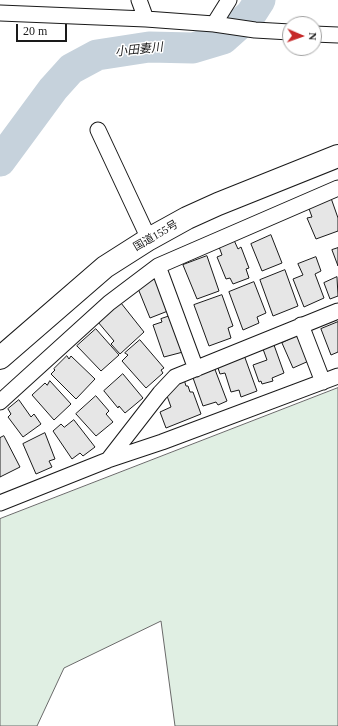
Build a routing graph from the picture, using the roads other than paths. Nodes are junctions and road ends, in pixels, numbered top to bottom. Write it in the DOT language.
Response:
graph roads {
  1 [pos="139,0"];
  2 [pos="230,0"];
  3 [pos="0,14"];
  4 [pos="146,19"];
  5 [pos="218,25"];
  6 [pos="282,32"];
  7 [pos="322,34"];
  8 [pos="338,35"];
  9 [pos="98,130"];
  10 [pos="338,156"];
  11 [pos="338,188"];
  12 [pos="149,239"];
  13 [pos="158,266"];
  14 [pos="338,310"];
  15 [pos="301,325"];
  16 [pos="0,358"];
  17 [pos="196,369"];
  18 [pos="338,376"];
  19 [pos="323,382"];
  20 [pos="0,402"];
  21 [pos="108,460"];
  22 [pos="0,503"];
  1 -- 4 [label="street"];
  2 -- 5 [label="street"];
  3 -- 4 [label="street"];
  4 -- 5 [label="street"];
  5 -- 6 [label="street"];
  7 -- 8 [label="street"];
  9 -- 12 [label="street"];
  10 -- 12 [label="highway, 国道155号"];
  11 -- 13 [label="street"];
  12 -- 16 [label="highway, 国道155号"];
  13 -- 17 [label="street"];
  13 -- 20 [label="street"];
  14 -- 15 [label="street"];
  15 -- 17 [label="street"];
  15 -- 19 [label="street"];
  17 -- 21 [label="street"];
  18 -- 19 [label="street"];
  19 -- 21 [label="street"];
  21 -- 22 [label="street"];
}
